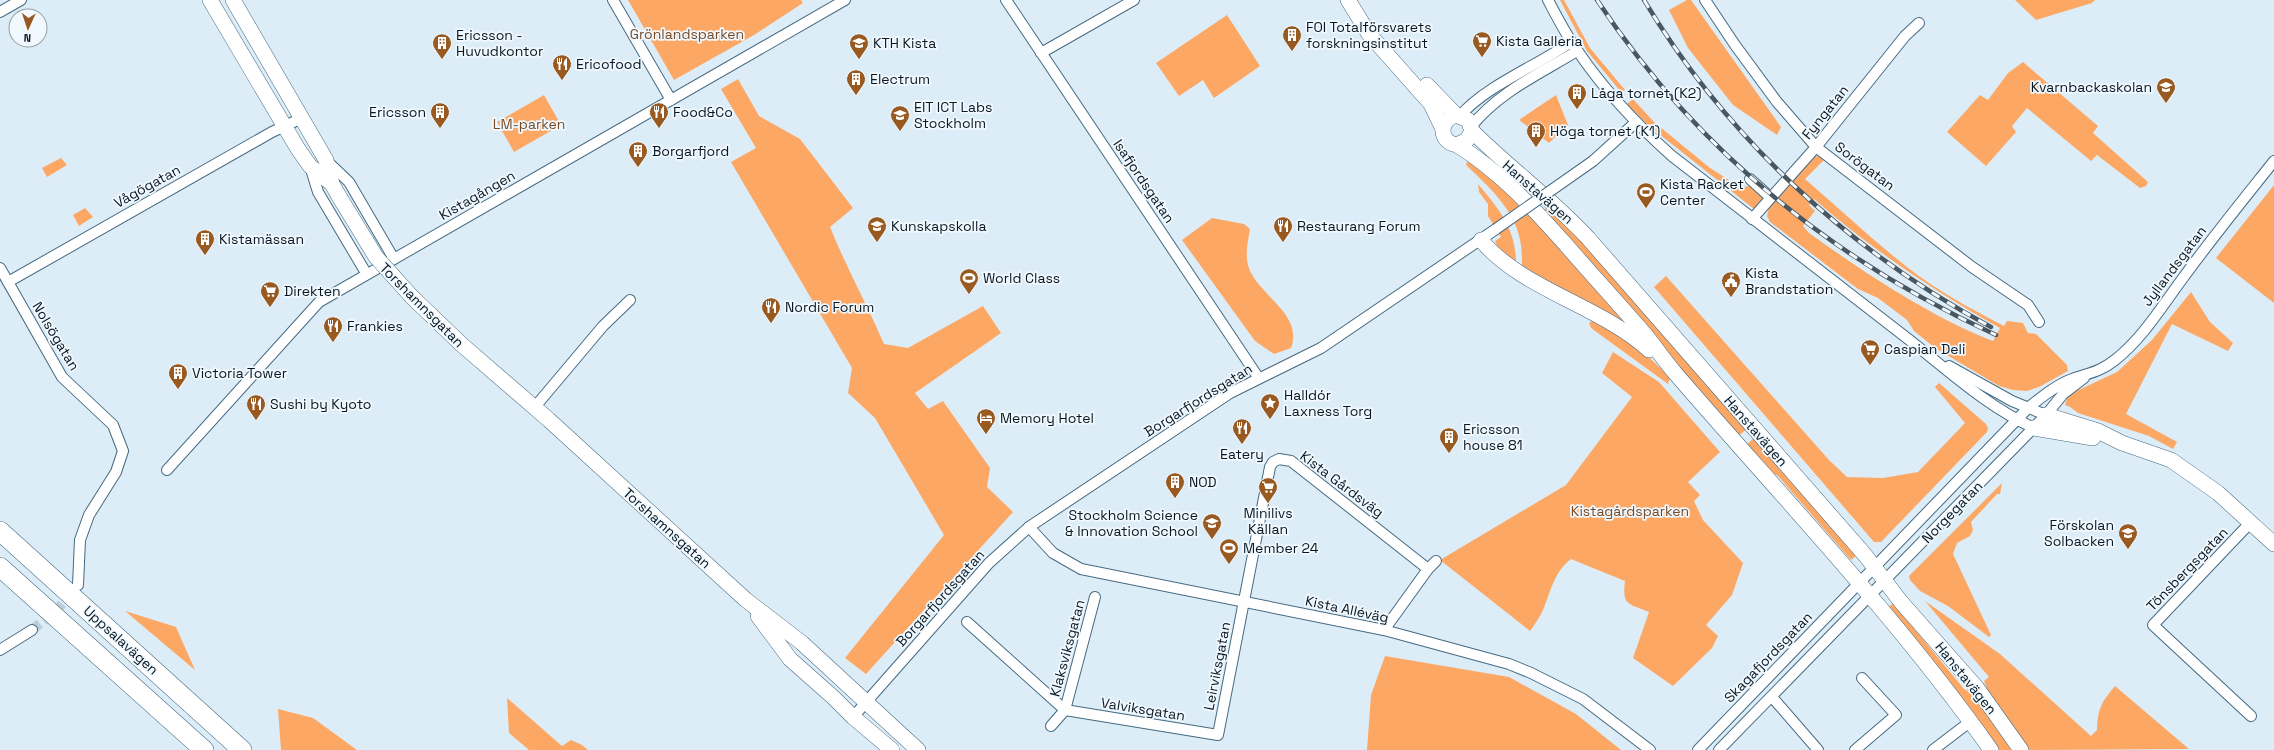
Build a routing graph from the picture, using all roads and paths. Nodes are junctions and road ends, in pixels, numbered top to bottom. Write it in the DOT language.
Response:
graph roads {
  1 [pos="21,0"];
  2 [pos="210,0"];
  3 [pos="234,0"];
  4 [pos="613,0"];
  5 [pos="845,0"];
  6 [pos="1006,0"];
  7 [pos="1134,0"];
  8 [pos="1548,0"];
  9 [pos="1705,0"];
  10 [pos="1350,2"];
  11 [pos="0,12"];
  12 [pos="1919,23"];
  13 [pos="1574,46"];
  14 [pos="1041,52"];
  15 [pos="671,100"];
  16 [pos="1458,115"];
  17 [pos="302,118"];
  18 [pos="1635,123"];
  19 [pos="284,126"];
  20 [pos="1442,127"];
  21 [pos="1471,129"];
  22 [pos="1458,145"];
  23 [pos="1816,147"];
  24 [pos="326,160"];
  25 [pos="2274,161"];
  26 [pos="310,166"];
  27 [pos="1750,179"];
  28 [pos="332,184"];
  29 [pos="1770,197"];
  30 [pos="1752,219"];
  31 [pos="1481,240"];
  32 [pos="394,259"];
  33 [pos="0,268"];
  34 [pos="366,273"];
  35 [pos="8,282"];
  36 [pos="630,300"];
  37 [pos="2039,322"];
  38 [pos="1925,352"];
  39 [pos="1674,372"];
  40 [pos="2087,376"];
  41 [pos="1258,378"];
  42 [pos="534,408"];
  43 [pos="2029,408"];
  44 [pos="2046,415"];
  45 [pos="2017,420"];
  46 [pos="2034,428"];
  47 [pos="1755,430"];
  48 [pos="2122,443"];
  49 [pos="1738,444"];
  50 [pos="167,470"];
  51 [pos="2251,522"];
  52 [pos="1029,527"];
  53 [pos="0,531"];
  54 [pos="2274,544"];
  55 [pos="1436,562"];
  56 [pos="0,566"];
  57 [pos="1875,568"];
  58 [pos="1428,569"];
  59 [pos="1885,581"];
  60 [pos="1859,584"];
  61 [pos="78,585"];
  62 [pos="1095,597"];
  63 [pos="1870,597"];
  64 [pos="746,600"];
  65 [pos="1244,603"];
  66 [pos="967,622"];
  67 [pos="32,630"];
  68 [pos="1384,630"];
  69 [pos="1,647"];
  70 [pos="1862,678"];
  71 [pos="1772,697"];
  72 [pos="866,702"];
  73 [pos="1065,710"];
  74 [pos="2251,716"];
  75 [pos="853,717"];
  76 [pos="1971,721"];
  77 [pos="1051,726"];
  78 [pos="1218,735"];
  79 [pos="204,750"];
  80 [pos="242,750"];
  81 [pos="892,750"];
  82 [pos="918,750"];
  83 [pos="1650,750"];
  84 [pos="1698,750"];
  85 [pos="1719,750"];
  86 [pos="1818,750"];
  87 [pos="1855,750"];
  88 [pos="1933,750"];
  89 [pos="1991,750"];
  90 [pos="2021,750"];
  1 -- 11 [label="street"];
  2 -- 19 [label="main road, Torshamnsgatan"];
  3 -- 17 [label="main road, Torshamnsgatan"];
  4 -- 15 [label="street"];
  5 -- 15 [label="street, Kistagången"];
  6 -- 14 [label="street, Isafjordsgatan"];
  7 -- 14 [label="street"];
  8 -- 13 [label="street"];
  9 -- 23 [label="street, Sorögatan"];
  10 -- 16 [label="main road, Hanstavägen"];
  10 -- 20 [label="main road, Hanstavägen"];
  12 -- 23 [label="street, Fyngatan"];
  13 -- 16 [label="street"];
  13 -- 18 [label="street"];
  13 -- 21 [label="street"];
  14 -- 41 [label="street, Isafjordsgatan"];
  15 -- 32 [label="street, Kistagången"];
  16 -- 20 [label="main road"];
  16 -- 21 [label="main road, Hanstavägen"];
  17 -- 19 [label="street, Vågögatan"];
  17 -- 24 [label="main road, Torshamnsgatan"];
  18 -- 30 [label="street"];
  18 -- 31 [label="street, Borgarfjordsgatan, bridge"];
  19 -- 26 [label="main road, Torshamnsgatan"];
  19 -- 35 [label="street, Vågögatan"];
  20 -- 22 [label="main road, Hanstavägen"];
  21 -- 22 [label="main road"];
  21 -- 47 [label="main road, Hanstavägen"];
  22 -- 39 [label="main road, Hanstavägen"];
  23 -- 29 [label="street, Fyngatan"];
  23 -- 37 [label="street, Sorögatan"];
  24 -- 28 [label="main road, Torshamnsgatan"];
  24 -- 32 [label="street, Torshamnsgatan"];
  25 -- 40 [label="street, Jyllandsgatan"];
  26 -- 28 [label="main road, Torshamnsgatan"];
  26 -- 34 [label="street, Torshamnsgatan"];
  27 -- 29 [label="street"];
  28 -- 42 [label="main road, Torshamnsgatan, bridge"];
  29 -- 30 [label="street, Fyngatan"];
  30 -- 38 [label="street"];
  31 -- 39 [label="main road"];
  31 -- 41 [label="street, Borgarfjordsgatan"];
  32 -- 34 [label="street, Kistagången"];
  33 -- 35 [label="street, Nolsögatan"];
  34 -- 50 [label="street, Kistagången"];
  35 -- 61 [label="street, Nolsögatan"];
  36 -- 42 [label="street"];
  38 -- 43 [label="street"];
  38 -- 45 [label="street"];
  39 -- 49 [label="main road, Hanstavägen"];
  40 -- 43 [label="street, Jyllandsgatan"];
  40 -- 44 [label="street, Jyllandsgatan"];
  41 -- 52 [label="street, Borgarfjordsgatan"];
  42 -- 64 [label="main road, Torshamnsgatan"];
  43 -- 44 [label="street"];
  43 -- 45 [label="street, Norgegatan"];
  44 -- 46 [label="street, Norgegatan"];
  44 -- 48 [label="main road"];
  45 -- 46 [label="street"];
  45 -- 57 [label="street, Norgegatan"];
  46 -- 48 [label="main road"];
  46 -- 59 [label="street, Norgegatan"];
  47 -- 49 [label="main road"];
  47 -- 57 [label="main road, Hanstavägen"];
  48 -- 51 [label="main road"];
  49 -- 60 [label="main road, Hanstavägen"];
  51 -- 54 [label="main road"];
  51 -- 74 [label="street, Tönsbergsgatan"];
  52 -- 65 [label="street, Kista Alléväg"];
  52 -- 72 [label="street, Borgarfjordsgatan"];
  53 -- 80 [label="highway, Uppsalavägen"];
  55 -- 58 [label="street"];
  56 -- 79 [label="highway, Uppsalavägen"];
  57 -- 59 [label="main road, Hanstavägen"];
  57 -- 60 [label="street, Norgegatan"];
  58 -- 65 [label="street, Kista Gårdsväg"];
  58 -- 68 [label="street"];
  59 -- 63 [label="street, Norgegatan"];
  59 -- 90 [label="main road, Hanstavägen"];
  60 -- 63 [label="main road, Hanstavägen"];
  60 -- 84 [label="street, Skagafjordsgatan"];
  62 -- 73 [label="street, Klaksviksgatan"];
  63 -- 71 [label="street"];
  63 -- 76 [label="main road, Hanstavägen"];
  64 -- 72 [label="main road, Torshamnsgatan"];
  64 -- 75 [label="main road, Torshamnsgatan"];
  65 -- 68 [label="street, Kista Alléväg"];
  65 -- 78 [label="street, Leirviksgatan"];
  66 -- 73 [label="street"];
  67 -- 69 [label="street"];
  68 -- 83 [label="street, Kista Alléväg"];
  70 -- 87 [label="street"];
  71 -- 85 [label="street"];
  71 -- 86 [label="street"];
  72 -- 75 [label="street, Borgarfjordsgatan"];
  72 -- 82 [label="main road, Torshamnsgatan"];
  73 -- 77 [label="street, Klaksviksgatan"];
  73 -- 78 [label="street, Valviksgatan"];
  75 -- 81 [label="main road, Torshamnsgatan"];
  76 -- 88 [label="street"];
  76 -- 89 [label="main road, Hanstavägen"];
}
